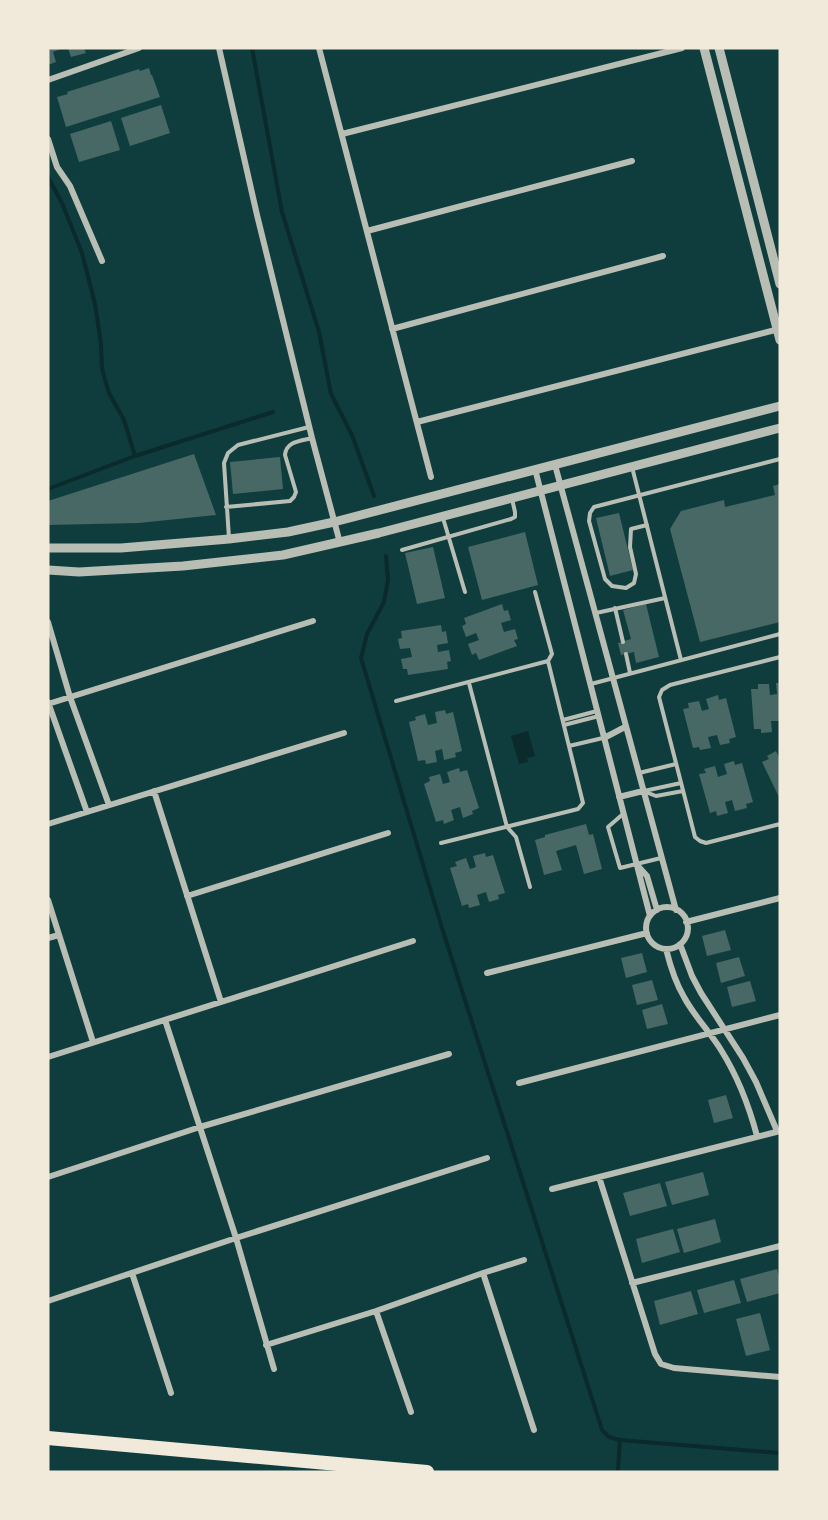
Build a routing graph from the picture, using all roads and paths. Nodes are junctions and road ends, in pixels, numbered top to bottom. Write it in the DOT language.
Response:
graph roads {
  1 [pos="139,48"];
  2 [pos="219,48"];
  3 [pos="319,48"];
  4 [pos="682,48"];
  5 [pos="704,48"];
  6 [pos="719,48"];
  7 [pos="48,80"];
  8 [pos="342,134"];
  9 [pos="48,139"];
  10 [pos="632,161"];
  11 [pos="367,231"];
  12 [pos="663,256"];
  13 [pos="102,261"];
  14 [pos="780,284"];
  15 [pos="392,329"];
  16 [pos="779,329"];
  17 [pos="780,340"];
  18 [pos="780,406"];
  19 [pos="417,422"];
  20 [pos="310,427"];
  21 [pos="780,428"];
  22 [pos="312,438"];
  23 [pos="780,459"];
  24 [pos="555,465"];
  25 [pos="632,466"];
  26 [pos="535,469"];
  27 [pos="431,477"];
  28 [pos="560,485"];
  29 [pos="540,490"];
  30 [pos="639,495"];
  31 [pos="511,498"];
  32 [pos="225,507"];
  33 [pos="443,517"];
  34 [pos="334,522"];
  35 [pos="647,525"];
  36 [pos="449,537"];
  37 [pos="229,539"];
  38 [pos="340,543"];
  39 [pos="48,548"];
  40 [pos="402,550"];
  41 [pos="48,570"];
  42 [pos="465,592"];
  43 [pos="535,592"];
  44 [pos="665,598"];
  45 [pos="615,608"];
  46 [pos="595,613"];
  47 [pos="313,621"];
  48 [pos="48,622"];
  49 [pos="780,634"];
  50 [pos="623,642"];
  51 [pos="626,654"];
  52 [pos="780,657"];
  53 [pos="681,660"];
  54 [pos="548,662"];
  55 [pos="630,673"];
  56 [pos="612,678"];
  57 [pos="469,683"];
  58 [pos="590,684"];
  59 [pos="70,697"];
  60 [pos="396,701"];
  61 [pos="48,703"];
  62 [pos="598,714"];
  63 [pos="563,723"];
  64 [pos="625,727"];
  65 [pos="344,733"];
  66 [pos="604,738"];
  67 [pos="569,746"];
  68 [pos="676,764"];
  69 [pos="638,773"];
  70 [pos="681,783"];
  71 [pos="154,791"];
  72 [pos="643,791"];
  73 [pos="683,791"];
  74 [pos="619,796"];
  75 [pos="109,805"];
  76 [pos="87,812"];
  77 [pos="624,814"];
  78 [pos="48,824"];
  79 [pos="780,824"];
  80 [pos="507,827"];
  81 [pos="388,833"];
  82 [pos="441,843"];
  83 [pos="661,858"];
  84 [pos="637,864"];
  85 [pos="530,887"];
  86 [pos="187,896"];
  87 [pos="780,898"];
  88 [pos="48,900"];
  89 [pos="657,910"];
  90 [pos="675,910"];
  91 [pos="650,916"];
  92 [pos="686,922"];
  93 [pos="647,933"];
  94 [pos="59,934"];
  95 [pos="48,938"];
  96 [pos="413,941"];
  97 [pos="680,944"];
  98 [pos="666,949"];
  99 [pos="488,973"];
  100 [pos="220,1002"];
  101 [pos="780,1015"];
  102 [pos="165,1020"];
  103 [pos="724,1030"];
  104 [pos="710,1034"];
  105 [pos="93,1042"];
  106 [pos="448,1054"];
  107 [pos="48,1057"];
  108 [pos="519,1083"];
  109 [pos="200,1127"];
  110 [pos="778,1131"];
  111 [pos="756,1136"];
  112 [pos="487,1158"];
  113 [pos="48,1177"];
  114 [pos="599,1177"];
  115 [pos="552,1189"];
  116 [pos="236,1238"];
  117 [pos="780,1246"];
  118 [pos="524,1260"];
  119 [pos="132,1273"];
  120 [pos="483,1273"];
  121 [pos="632,1283"];
  122 [pos="48,1301"];
  123 [pos="376,1311"];
  124 [pos="266,1345"];
  125 [pos="274,1370"];
  126 [pos="780,1377"];
  127 [pos="171,1393"];
  128 [pos="411,1412"];
  129 [pos="534,1430"];
  130 [pos="48,1438"];
  131 [pos="427,1472"];
  1 -- 7 [label="street"];
  2 -- 20 [label="street"];
  3 -- 8 [label="street"];
  4 -- 8 [label="street"];
  5 -- 16 [label="street"];
  6 -- 14 [label="street"];
  8 -- 11 [label="street"];
  9 -- 13 [label="street"];
  10 -- 11 [label="street"];
  11 -- 15 [label="street"];
  12 -- 15 [label="street"];
  15 -- 19 [label="street"];
  16 -- 17 [label="street"];
  16 -- 19 [label="street"];
  18 -- 24 [label="street"];
  19 -- 27 [label="street"];
  20 -- 22 [label="street"];
  20 -- 32 [label="lane"];
  21 -- 25 [label="street"];
  22 -- 32 [label="lane"];
  22 -- 34 [label="street"];
  23 -- 30 [label="lane"];
  24 -- 26 [label="street"];
  24 -- 28 [label="street"];
  25 -- 28 [label="street"];
  25 -- 30 [label="lane"];
  26 -- 29 [label="street"];
  26 -- 34 [label="street"];
  28 -- 29 [label="street"];
  28 -- 46 [label="street"];
  29 -- 31 [label="street"];
  29 -- 58 [label="street"];
  30 -- 35 [label="lane"];
  30 -- 35 [label="lane"];
  31 -- 33 [label="street"];
  31 -- 36 [label="lane"];
  32 -- 37 [label="lane"];
  33 -- 36 [label="lane"];
  33 -- 38 [label="street"];
  34 -- 37 [label="street"];
  34 -- 38 [label="street"];
  35 -- 44 [label="lane"];
  36 -- 40 [label="lane"];
  36 -- 42 [label="lane"];
  37 -- 39 [label="street"];
  38 -- 41 [label="street"];
  43 -- 54 [label="lane"];
  44 -- 45 [label="lane"];
  44 -- 53 [label="lane"];
  45 -- 46 [label="lane"];
  45 -- 50 [label="lane"];
  46 -- 56 [label="street"];
  47 -- 59 [label="street"];
  48 -- 59 [label="street"];
  49 -- 53 [label="lane"];
  51 -- 55 [label="lane"];
  52 -- 68 [label="lane"];
  53 -- 55 [label="lane"];
  54 -- 57 [label="lane"];
  54 -- 63 [label="lane"];
  55 -- 56 [label="lane"];
  56 -- 58 [label="lane"];
  56 -- 64 [label="street"];
  57 -- 60 [label="lane"];
  57 -- 80 [label="lane"];
  58 -- 62 [label="street"];
  59 -- 61 [label="street"];
  59 -- 75 [label="street"];
  61 -- 76 [label="street"];
  62 -- 63 [label="lane"];
  62 -- 66 [label="street"];
  63 -- 67 [label="lane"];
  64 -- 66 [label="street"];
  64 -- 69 [label="street"];
  65 -- 71 [label="street"];
  66 -- 67 [label="lane"];
  66 -- 74 [label="street"];
  67 -- 80 [label="lane"];
  68 -- 69 [label="lane"];
  68 -- 70 [label="lane"];
  69 -- 72 [label="street"];
  70 -- 72 [label="lane"];
  70 -- 73 [label="lane"];
  71 -- 75 [label="street"];
  71 -- 86 [label="street"];
  72 -- 73 [label="lane"];
  72 -- 74 [label="street"];
  72 -- 83 [label="street"];
  73 -- 79 [label="lane"];
  74 -- 77 [label="street"];
  75 -- 76 [label="street"];
  76 -- 78 [label="street"];
  77 -- 84 [label="street"];
  77 -- 84 [label="lane"];
  80 -- 82 [label="lane"];
  80 -- 85 [label="lane"];
  81 -- 86 [label="street"];
  83 -- 84 [label="lane"];
  83 -- 90 [label="street"];
  84 -- 89 [label="street"];
  84 -- 91 [label="street"];
  86 -- 100 [label="street"];
  87 -- 92 [label="street"];
  88 -- 94 [label="street"];
  89 -- 90 [label="street"];
  89 -- 91 [label="street"];
  90 -- 92 [label="street"];
  91 -- 93 [label="street"];
  92 -- 97 [label="street"];
  93 -- 98 [label="street"];
  93 -- 99 [label="street"];
  94 -- 95 [label="street"];
  94 -- 105 [label="street"];
  96 -- 100 [label="street"];
  97 -- 98 [label="street"];
  97 -- 103 [label="street"];
  98 -- 104 [label="street"];
  100 -- 102 [label="street"];
  101 -- 103 [label="street"];
  102 -- 105 [label="street"];
  102 -- 109 [label="street"];
  103 -- 104 [label="street"];
  103 -- 110 [label="street"];
  104 -- 108 [label="street"];
  104 -- 111 [label="street"];
  105 -- 107 [label="street"];
  106 -- 109 [label="street"];
  109 -- 113 [label="street"];
  109 -- 116 [label="street"];
  110 -- 111 [label="street"];
  111 -- 114 [label="street"];
  112 -- 116 [label="street"];
  114 -- 115 [label="street"];
  114 -- 121 [label="street"];
  116 -- 119 [label="street"];
  116 -- 124 [label="street"];
  117 -- 121 [label="street"];
  118 -- 120 [label="street"];
  119 -- 122 [label="street"];
  119 -- 127 [label="street"];
  120 -- 123 [label="street"];
  120 -- 129 [label="street"];
  121 -- 126 [label="street"];
  123 -- 124 [label="street"];
  123 -- 128 [label="street"];
  124 -- 125 [label="street"];
  130 -- 131 [label="highway"];
}
